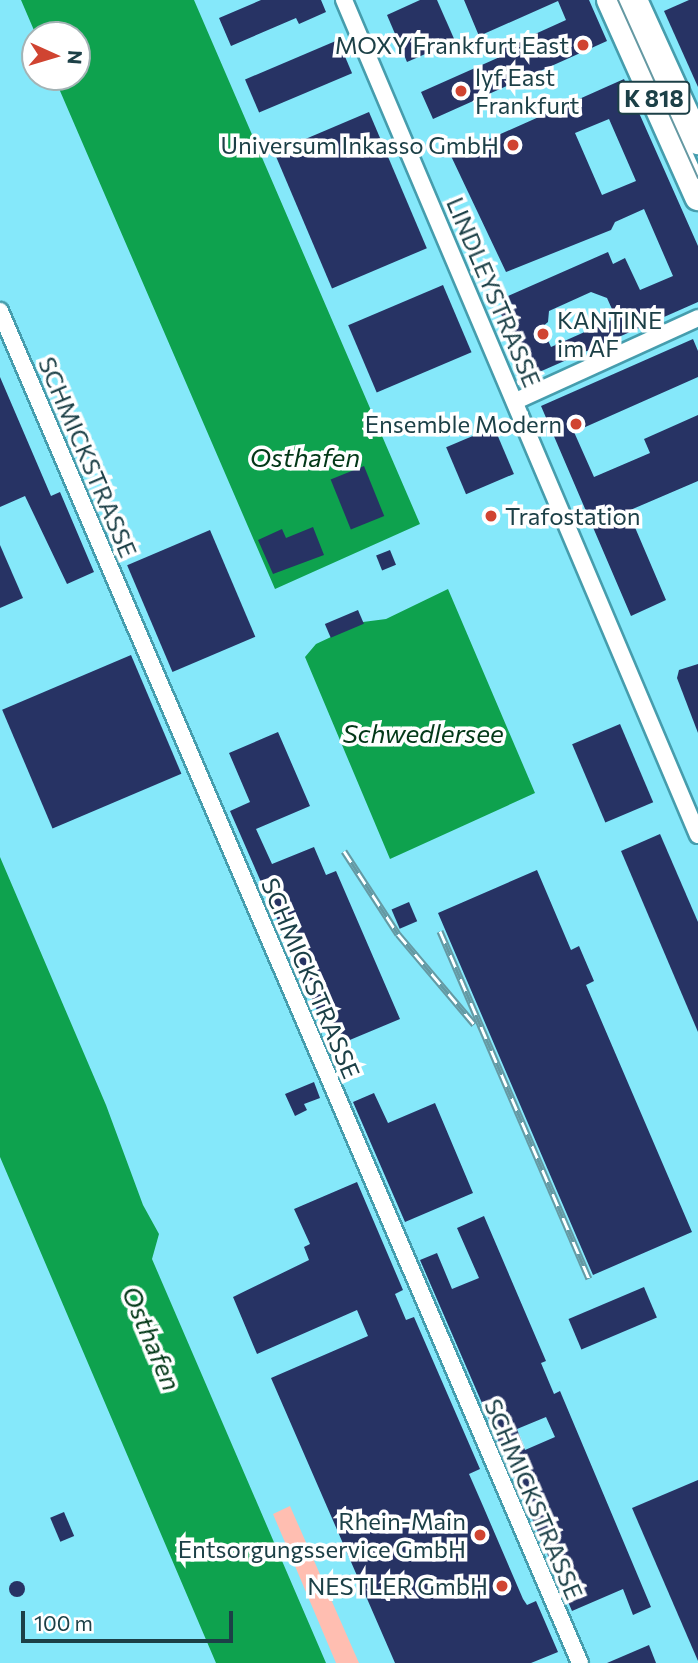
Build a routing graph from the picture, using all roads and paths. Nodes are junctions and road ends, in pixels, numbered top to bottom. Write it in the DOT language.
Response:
graph roads {
  1 [pos="344,0"];
  2 [pos="610,0"];
  3 [pos="634,0"];
  4 [pos="698,141"];
  5 [pos="698,197"];
  6 [pos="0,311"];
  7 [pos="698,318"];
  8 [pos="516,401"];
  9 [pos="698,835"];
  10 [pos="580,1663"];
  1 -- 8 [label="street, LINDLEYSTRASSE"];
  2 -- 5 [label="main road, K 818"];
  3 -- 4 [label="main road, K 818"];
  6 -- 10 [label="street, SCHMICKSTRASSE"];
  7 -- 8 [label="street"];
  8 -- 9 [label="street, LINDLEYSTRASSE"];
}
